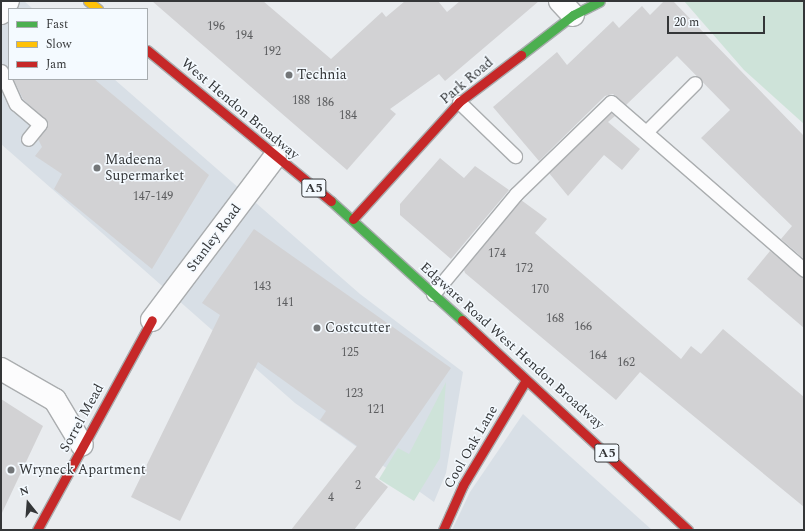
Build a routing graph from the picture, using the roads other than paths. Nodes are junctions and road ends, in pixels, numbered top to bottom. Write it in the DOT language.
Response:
graph roads {
  1 [pos="8,1"];
  2 [pos="88,1"];
  3 [pos="600,1"];
  4 [pos="97,8"];
  5 [pos="566,8"];
  6 [pos="1,13"];
  7 [pos="148,51"];
  8 [pos="1,71"];
  9 [pos="695,83"];
  10 [pos="460,102"];
  11 [pos="646,132"];
  12 [pos="28,139"];
  13 [pos="515,156"];
  14 [pos="275,157"];
  15 [pos="353,219"];
  16 [pos="804,270"];
  17 [pos="433,294"];
  18 [pos="152,320"];
  19 [pos="1,369"];
  20 [pos="526,380"];
  21 [pos="82,445"];
  22 [pos="688,529"];
  23 [pos="37,530"];
  24 [pos="443,530"];
  1 -- 6 [label="street"];
  2 -- 4 [label="street"];
  3 -- 5 [label="street, Park Road"];
  5 -- 10 [label="street, Park Road"];
  7 -- 14 [label="street, West Hendon Broadway / A5"];
  8 -- 12 [label="lane"];
  9 -- 11 [label="lane"];
  10 -- 13 [label="lane"];
  10 -- 15 [label="street, Park Road"];
  11 -- 16 [label="lane"];
  11 -- 17 [label="lane"];
  14 -- 15 [label="street, West Hendon Broadway / A5"];
  14 -- 18 [label="street, Stanley Road"];
  15 -- 17 [label="street, Edgware Road West Hendon Broadway / A5"];
  17 -- 20 [label="street, Edgware Road West Hendon Broadway / A5"];
  18 -- 21 [label="street, Sorrel Mead"];
  19 -- 21 [label="street"];
  20 -- 22 [label="street, Edgware Road West Hendon Broadway / A5"];
  20 -- 24 [label="street, Cool Oak Lane"];
  21 -- 23 [label="street, Sorrel Mead"];
}
